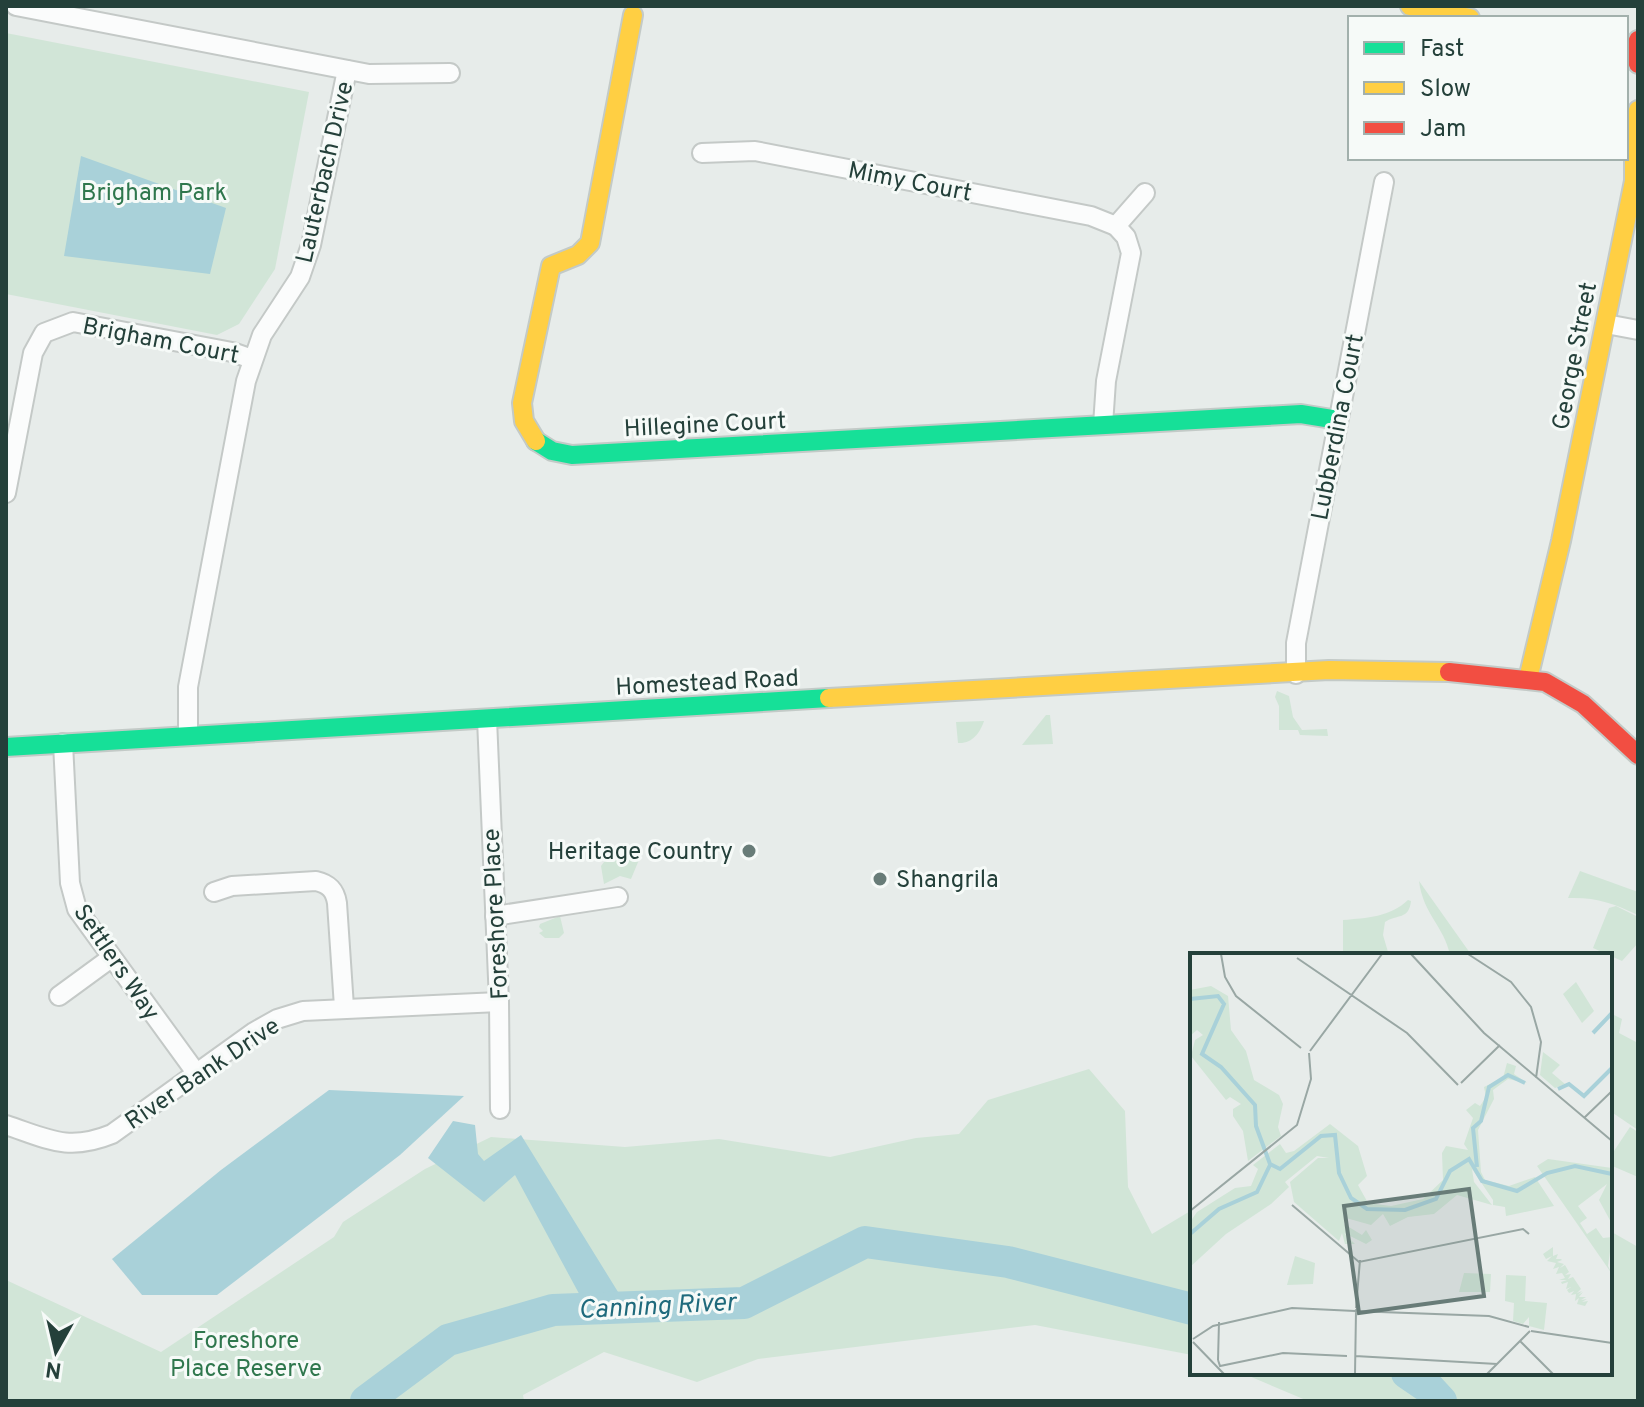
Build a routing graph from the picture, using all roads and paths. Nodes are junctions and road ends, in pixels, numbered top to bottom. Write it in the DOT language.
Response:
graph roads {
  1 [pos="16,6"];
  2 [pos="1410,6"];
  3 [pos="633,15"];
  4 [pos="1460,16"];
  5 [pos="1638,37"];
  6 [pos="1638,65"];
  7 [pos="347,70"];
  8 [pos="450,73"];
  9 [pos="1638,110"];
  10 [pos="702,153"];
  11 [pos="1636,178"];
  12 [pos="1384,182"];
  13 [pos="1145,193"];
  14 [pos="1116,226"];
  15 [pos="1606,324"];
  16 [pos="1638,330"];
  17 [pos="252,359"];
  18 [pos="1338,420"];
  19 [pos="1103,425"];
  20 [pos="6,493"];
  21 [pos="1529,668"];
  22 [pos="1412,670"];
  23 [pos="1296,674"];
  24 [pos="487,719"];
  25 [pos="188,735"];
  26 [pos="63,743"];
  27 [pos="6,747"];
  28 [pos="1638,754"];
  29 [pos="214,892"];
  30 [pos="618,897"];
  31 [pos="495,916"];
  32 [pos="111,958"];
  33 [pos="59,996"];
  34 [pos="499,1002"];
  35 [pos="344,1007"];
  36 [pos="197,1074"];
  37 [pos="500,1109"];
  38 [pos="6,1125"];
  1 -- 7 [label="street, Lauterbach Drive"];
  2 -- 4 [label="street"];
  3 -- 19 [label="street, Hillegine Court"];
  5 -- 6 [label="street"];
  7 -- 8 [label="street"];
  7 -- 17 [label="street, Lauterbach Drive"];
  9 -- 11 [label="street, George Street"];
  10 -- 14 [label="street, Mimy Court"];
  11 -- 15 [label="street, George Street"];
  12 -- 18 [label="street, Lubberdina Court"];
  13 -- 14 [label="street"];
  14 -- 19 [label="street"];
  15 -- 16 [label="street"];
  15 -- 21 [label="street, George Street"];
  17 -- 20 [label="street, Brigham Court"];
  17 -- 25 [label="street, Lauterbach Drive"];
  18 -- 19 [label="street, Hillegine Court"];
  18 -- 23 [label="street, Lubberdina Court"];
  21 -- 22 [label="street, Homestead Road"];
  21 -- 22 [label="street, Homestead Road"];
  21 -- 28 [label="street, Homestead Road"];
  22 -- 23 [label="street, Homestead Road"];
  23 -- 24 [label="street, Homestead Road"];
  24 -- 25 [label="street, Homestead Road"];
  24 -- 31 [label="street, Foreshore Place"];
  25 -- 26 [label="street, Homestead Road"];
  26 -- 27 [label="street, Homestead Road"];
  26 -- 32 [label="street, Settlers Way"];
  29 -- 35 [label="street"];
  30 -- 31 [label="street"];
  31 -- 34 [label="street, Foreshore Place"];
  32 -- 33 [label="street"];
  32 -- 36 [label="street, Settlers Way"];
  34 -- 35 [label="street, River Bank Drive"];
  34 -- 37 [label="street, Foreshore Place"];
  35 -- 36 [label="street, River Bank Drive"];
  36 -- 38 [label="street, River Bank Drive"];
}
